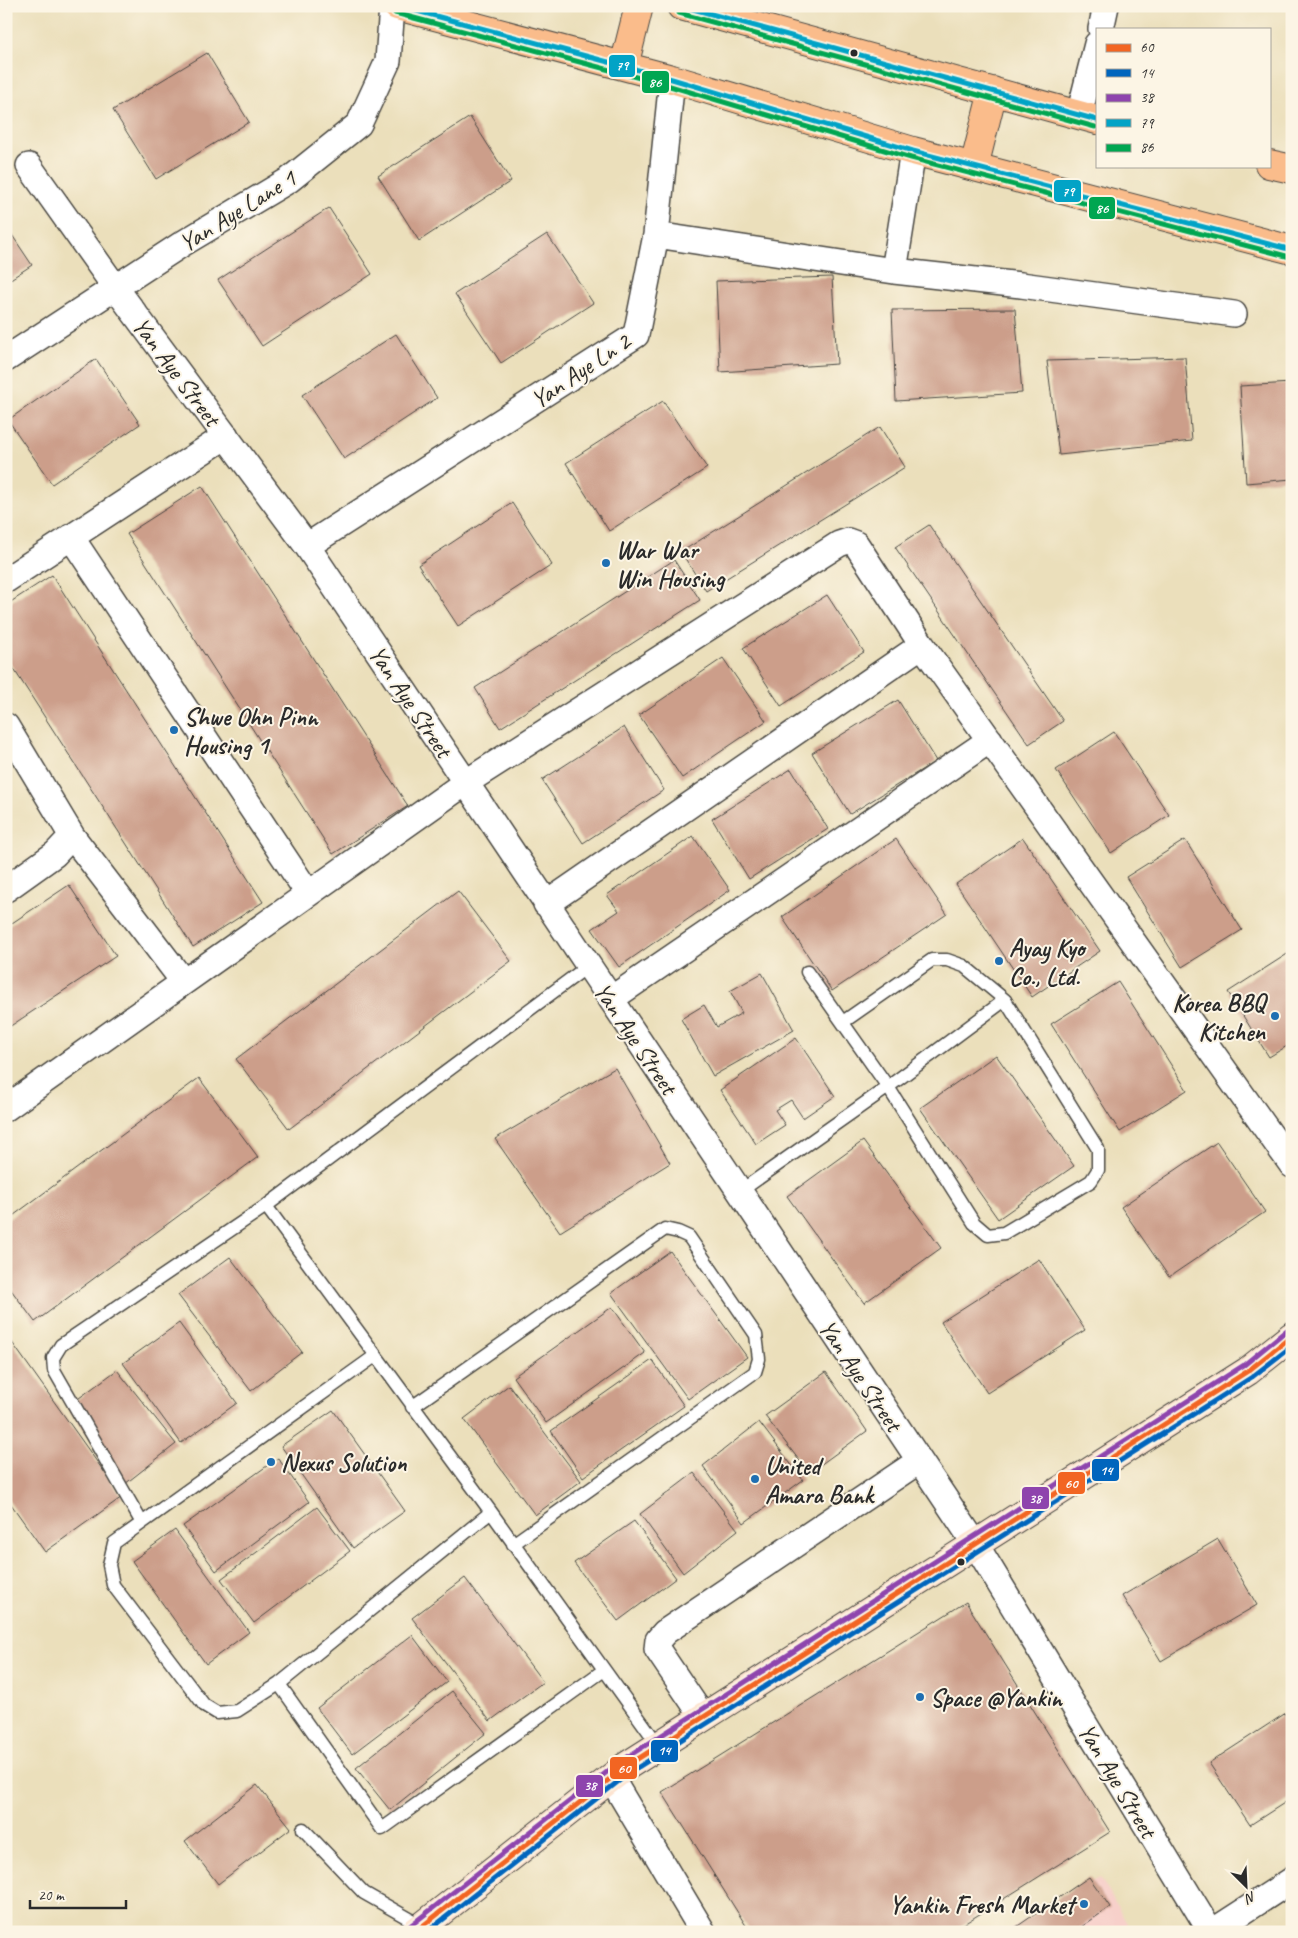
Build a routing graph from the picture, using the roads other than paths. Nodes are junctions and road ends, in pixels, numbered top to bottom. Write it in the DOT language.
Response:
graph roads {
  1 [pos="392,6"];
  2 [pos="398,6"];
  3 [pos="639,6"];
  4 [pos="682,6"];
  5 [pos="1106,6"];
  6 [pos="1101,28"];
  7 [pos="1096,52"];
  8 [pos="624,66"];
  9 [pos="672,79"];
  10 [pos="993,91"];
  11 [pos="1088,118"];
  12 [pos="913,151"];
  13 [pos="1270,164"];
  14 [pos="29,166"];
  15 [pos="974,167"];
  16 [pos="1292,169"];
  17 [pos="656,235"];
  18 [pos="1292,250"];
  19 [pos="894,271"];
  20 [pos="115,287"];
  21 [pos="1234,314"];
  22 [pos="6,358"];
  23 [pos="226,436"];
  24 [pos="71,537"];
  25 [pos="307,546"];
  26 [pos="6,580"];
  27 [pos="922,645"];
  28 [pos="6,726"];
  29 [pos="990,740"];
  30 [pos="465,783"];
  31 [pos="72,836"];
  32 [pos="6,889"];
  33 [pos="308,893"];
  34 [pos="546,904"];
  35 [pos="588,966"];
  36 [pos="807,972"];
  37 [pos="183,981"];
  38 [pos="611,1000"];
  39 [pos="1005,1000"];
  40 [pos="843,1022"];
  41 [pos="888,1087"];
  42 [pos="6,1108"];
  43 [pos="1292,1165"];
  44 [pos="739,1192"];
  45 [pos="266,1206"];
  46 [pos="1292,1336"];
  47 [pos="375,1356"];
  48 [pos="412,1407"];
  49 [pos="919,1461"];
  50 [pos="490,1512"];
  51 [pos="142,1523"];
  52 [pos="513,1544"];
  53 [pos="976,1545"];
  54 [pos="604,1670"];
  55 [pos="279,1684"];
  56 [pos="703,1718"];
  57 [pos="659,1746"];
  58 [pos="611,1778"];
  59 [pos="303,1829"];
  60 [pos="1292,1880"];
  61 [pos="418,1929"];
  62 [pos="702,1932"];
  63 [pos="1212,1932"];
  1 -- 20 [label="street, Yan Aye Lane 1"];
  2 -- 8 [label="main road"];
  3 -- 8 [label="main road"];
  4 -- 10 [label="main road"];
  5 -- 6 [label="street"];
  7 -- 11 [label="street"];
  8 -- 9 [label="main road"];
  9 -- 12 [label="main road"];
  9 -- 17 [label="street, Yan Aye Ln 2"];
  10 -- 11 [label="main road"];
  10 -- 15 [label="main road"];
  12 -- 15 [label="main road"];
  12 -- 19 [label="street"];
  13 -- 16 [label="main road"];
  14 -- 20 [label="street, Yan Aye Street"];
  15 -- 18 [label="main road"];
  17 -- 19 [label="street"];
  17 -- 25 [label="street, Yan Aye Ln 2"];
  19 -- 21 [label="street"];
  20 -- 22 [label="street, Yan Aye Lane 1"];
  20 -- 23 [label="street, Yan Aye Street"];
  23 -- 24 [label="street"];
  23 -- 25 [label="street, Yan Aye Street"];
  24 -- 26 [label="street"];
  24 -- 33 [label="street"];
  25 -- 30 [label="street, Yan Aye Street"];
  27 -- 29 [label="street"];
  27 -- 30 [label="street"];
  27 -- 34 [label="street"];
  28 -- 31 [label="street"];
  29 -- 38 [label="street"];
  29 -- 43 [label="street"];
  30 -- 33 [label="street"];
  30 -- 34 [label="street, Yan Aye Street"];
  31 -- 32 [label="street"];
  31 -- 37 [label="street"];
  33 -- 37 [label="street"];
  34 -- 35 [label="street, Yan Aye Street"];
  35 -- 38 [label="street, Yan Aye Street"];
  35 -- 45 [label="lane"];
  36 -- 40 [label="lane"];
  37 -- 42 [label="street"];
  38 -- 44 [label="street, Yan Aye Street"];
  39 -- 40 [label="lane"];
  39 -- 41 [label="lane"];
  39 -- 41 [label="lane"];
  40 -- 41 [label="lane"];
  41 -- 44 [label="lane"];
  44 -- 49 [label="street, Yan Aye Street"];
  45 -- 47 [label="lane"];
  45 -- 51 [label="lane"];
  46 -- 53 [label="main road"];
  47 -- 48 [label="lane"];
  47 -- 51 [label="lane"];
  48 -- 50 [label="lane"];
  48 -- 52 [label="lane"];
  49 -- 53 [label="street, Yan Aye Street"];
  49 -- 56 [label="street"];
  50 -- 52 [label="lane"];
  50 -- 55 [label="lane"];
  51 -- 55 [label="lane"];
  52 -- 54 [label="lane"];
  53 -- 56 [label="main road"];
  53 -- 63 [label="street, Yan Aye Street"];
  54 -- 55 [label="lane"];
  54 -- 57 [label="lane"];
  56 -- 57 [label="main road"];
  57 -- 58 [label="main road"];
  58 -- 61 [label="main road"];
  58 -- 62 [label="street"];
  59 -- 61 [label="lane"];
  60 -- 63 [label="street"];
}
